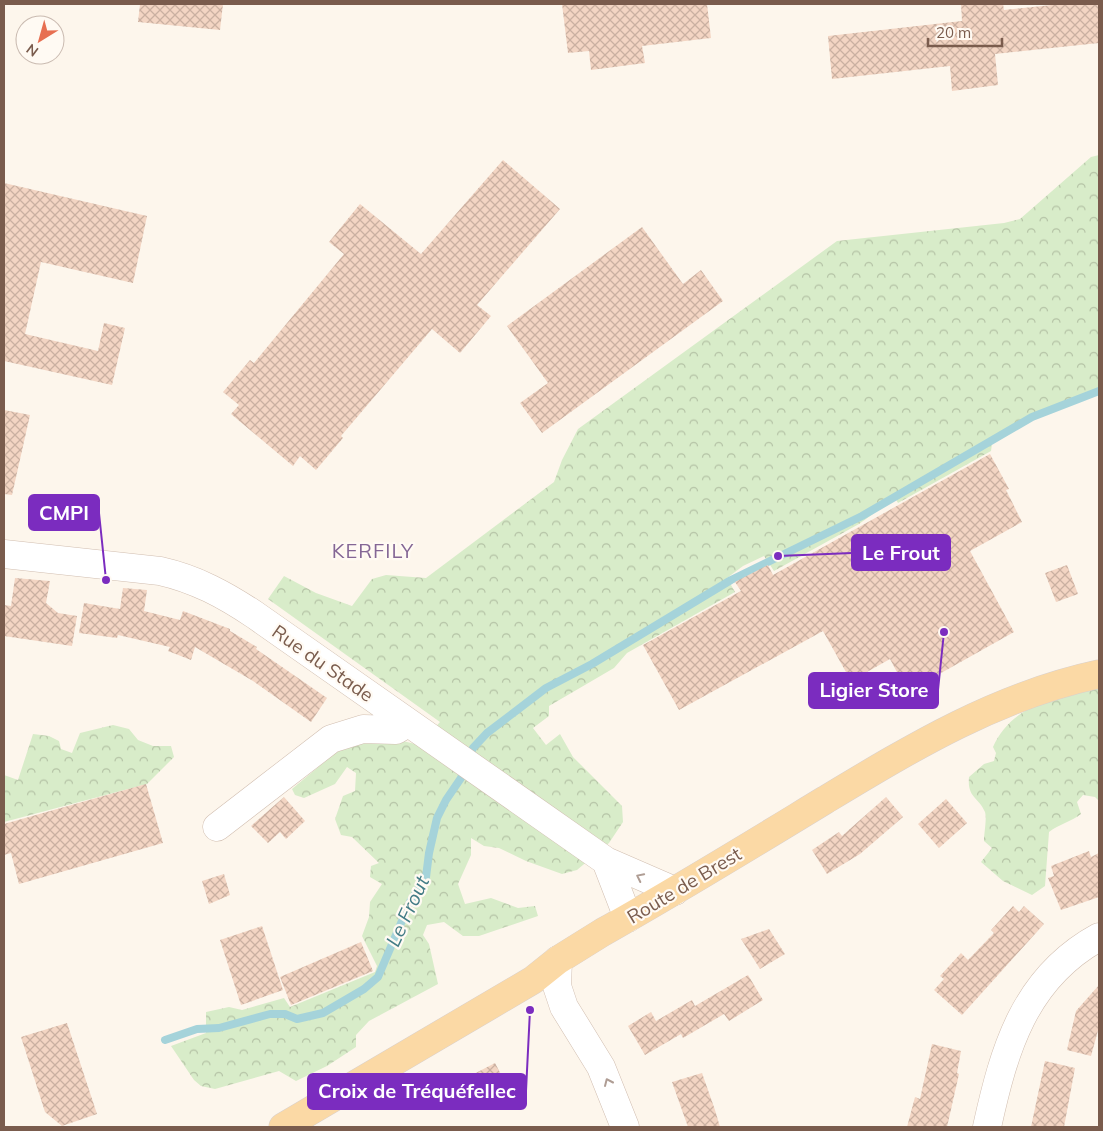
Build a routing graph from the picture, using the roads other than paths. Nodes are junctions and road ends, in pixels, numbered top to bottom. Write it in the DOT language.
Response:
graph roads {
  1 [pos="4,554"];
  2 [pos="1099,674"];
  3 [pos="408,723"];
  4 [pos="217,827"];
  5 [pos="606,861"];
  6 [pos="675,891"];
  7 [pos="628,918"];
  8 [pos="1099,937"];
  9 [pos="558,960"];
  10 [pos="283,1127"];
  11 [pos="625,1127"];
  12 [pos="987,1127"];
  1 -- 3 [label="street, Rue du Stade"];
  2 -- 6 [label="main road, Route de Brest"];
  3 -- 4 [label="street"];
  3 -- 5 [label="street, Rue du Stade"];
  6 -- 5 [label="street, Rue du Stade, one-way"];
  5 -- 7 [label="street"];
  6 -- 7 [label="main road, Route de Brest"];
  7 -- 9 [label="main road, Route de Brest"];
  8 -- 12 [label="street"];
  9 -- 10 [label="main road, Route de Brest"];
  11 -- 9 [label="street, one-way"];
}
